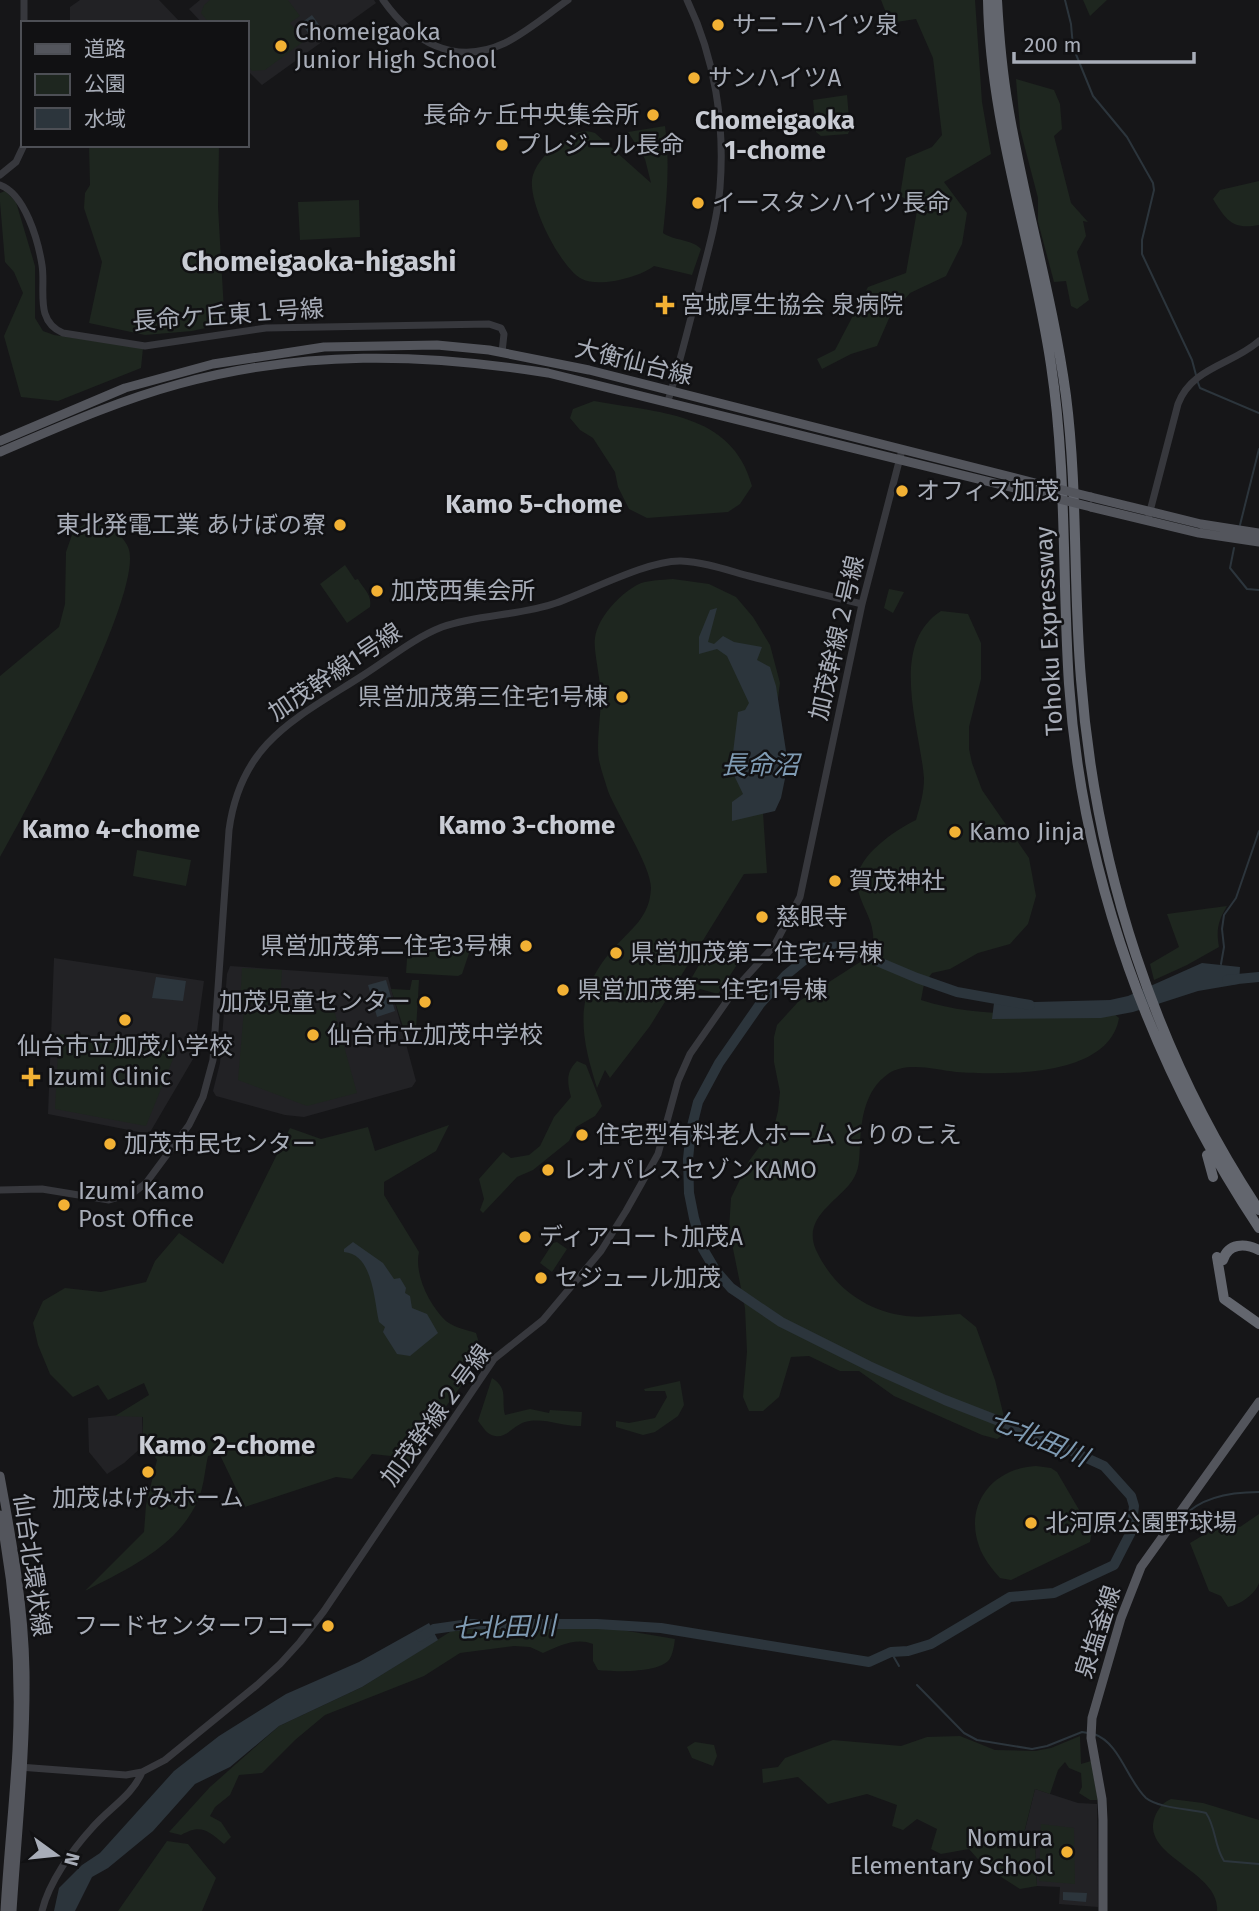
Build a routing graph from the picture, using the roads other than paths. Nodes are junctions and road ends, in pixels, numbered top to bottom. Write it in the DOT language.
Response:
graph roads {
  1 [pos="24,0"];
  2 [pos="383,0"];
  3 [pos="568,0"];
  4 [pos="687,0"];
  5 [pos="988,0"];
  6 [pos="997,0"];
  7 [pos="24,21"];
  8 [pos="23,147"];
  9 [pos="0,175"];
  10 [pos="0,185"];
  11 [pos="1259,341"];
  12 [pos="502,352"];
  13 [pos="671,390"];
  14 [pos="668,401"];
  15 [pos="0,441"];
  16 [pos="0,452"];
  17 [pos="901,454"];
  18 [pos="1149,516"];
  19 [pos="1259,533"];
  20 [pos="1259,542"];
  21 [pos="862,604"];
  22 [pos="1131,957"];
  23 [pos="1165,1045"];
  24 [pos="1174,1077"];
  25 [pos="1213,1177"];
  26 [pos="0,1190"];
  27 [pos="1259,1210"];
  28 [pos="1259,1228"];
  29 [pos="1213,1245"];
  30 [pos="1259,1250"];
  31 [pos="1220,1258"];
  32 [pos="1259,1324"];
  33 [pos="1259,1402"];
  34 [pos="0,1476"];
  35 [pos="0,1515"];
  36 [pos="19,1767"];
  37 [pos="142,1772"];
  38 [pos="5,1911"];
  39 [pos="12,1911"];
  40 [pos="42,1911"];
  41 [pos="1103,1911"];
  1 -- 7 [label="street"];
  2 -- 3 [label="street"];
  4 -- 13 [label="street"];
  5 -- 22 [label="highway, Tohoku Expressway"];
  6 -- 22 [label="highway, Tohoku Expressway"];
  8 -- 9 [label="street"];
  10 -- 12 [label="street, 長命ケ丘東１号線"];
  11 -- 18 [label="street"];
  12 -- 13 [label="main road, 大衡仙台線"];
  12 -- 15 [label="main road, 大衡仙台線"];
  13 -- 14 [label="street"];
  13 -- 17 [label="main road, 大衡仙台線"];
  14 -- 16 [label="main road, 大衡仙台線"];
  14 -- 17 [label="main road, 大衡仙台線"];
  17 -- 18 [label="main road, 大衡仙台線, bridge"];
  17 -- 21 [label="street, 加茂幹線２号線"];
  18 -- 19 [label="main road, 大衡仙台線"];
  18 -- 20 [label="main road, 大衡仙台線"];
  21 -- 26 [label="street, 加茂幹線1号線"];
  21 -- 37 [label="street, 加茂幹線２号線"];
  22 -- 23 [label="highway, Tohoku Expressway"];
  23 -- 24 [label="highway, Tohoku Expressway"];
  23 -- 27 [label="highway, Tohoku Expressway"];
  24 -- 25 [label="highway"];
  24 -- 28 [label="highway, Tohoku Expressway"];
  29 -- 31 [label="highway"];
  30 -- 31 [label="highway"];
  31 -- 32 [label="highway"];
  33 -- 41 [label="main road, 泉塩釜線"];
  34 -- 36 [label="main road, 仙台北環状線"];
  35 -- 36 [label="main road, 仙台北環状線"];
  36 -- 37 [label="street, 加茂幹線２号線"];
  36 -- 38 [label="main road, 仙台北環状線"];
  36 -- 39 [label="main road, 仙台北環状線"];
  37 -- 40 [label="street"];
}
